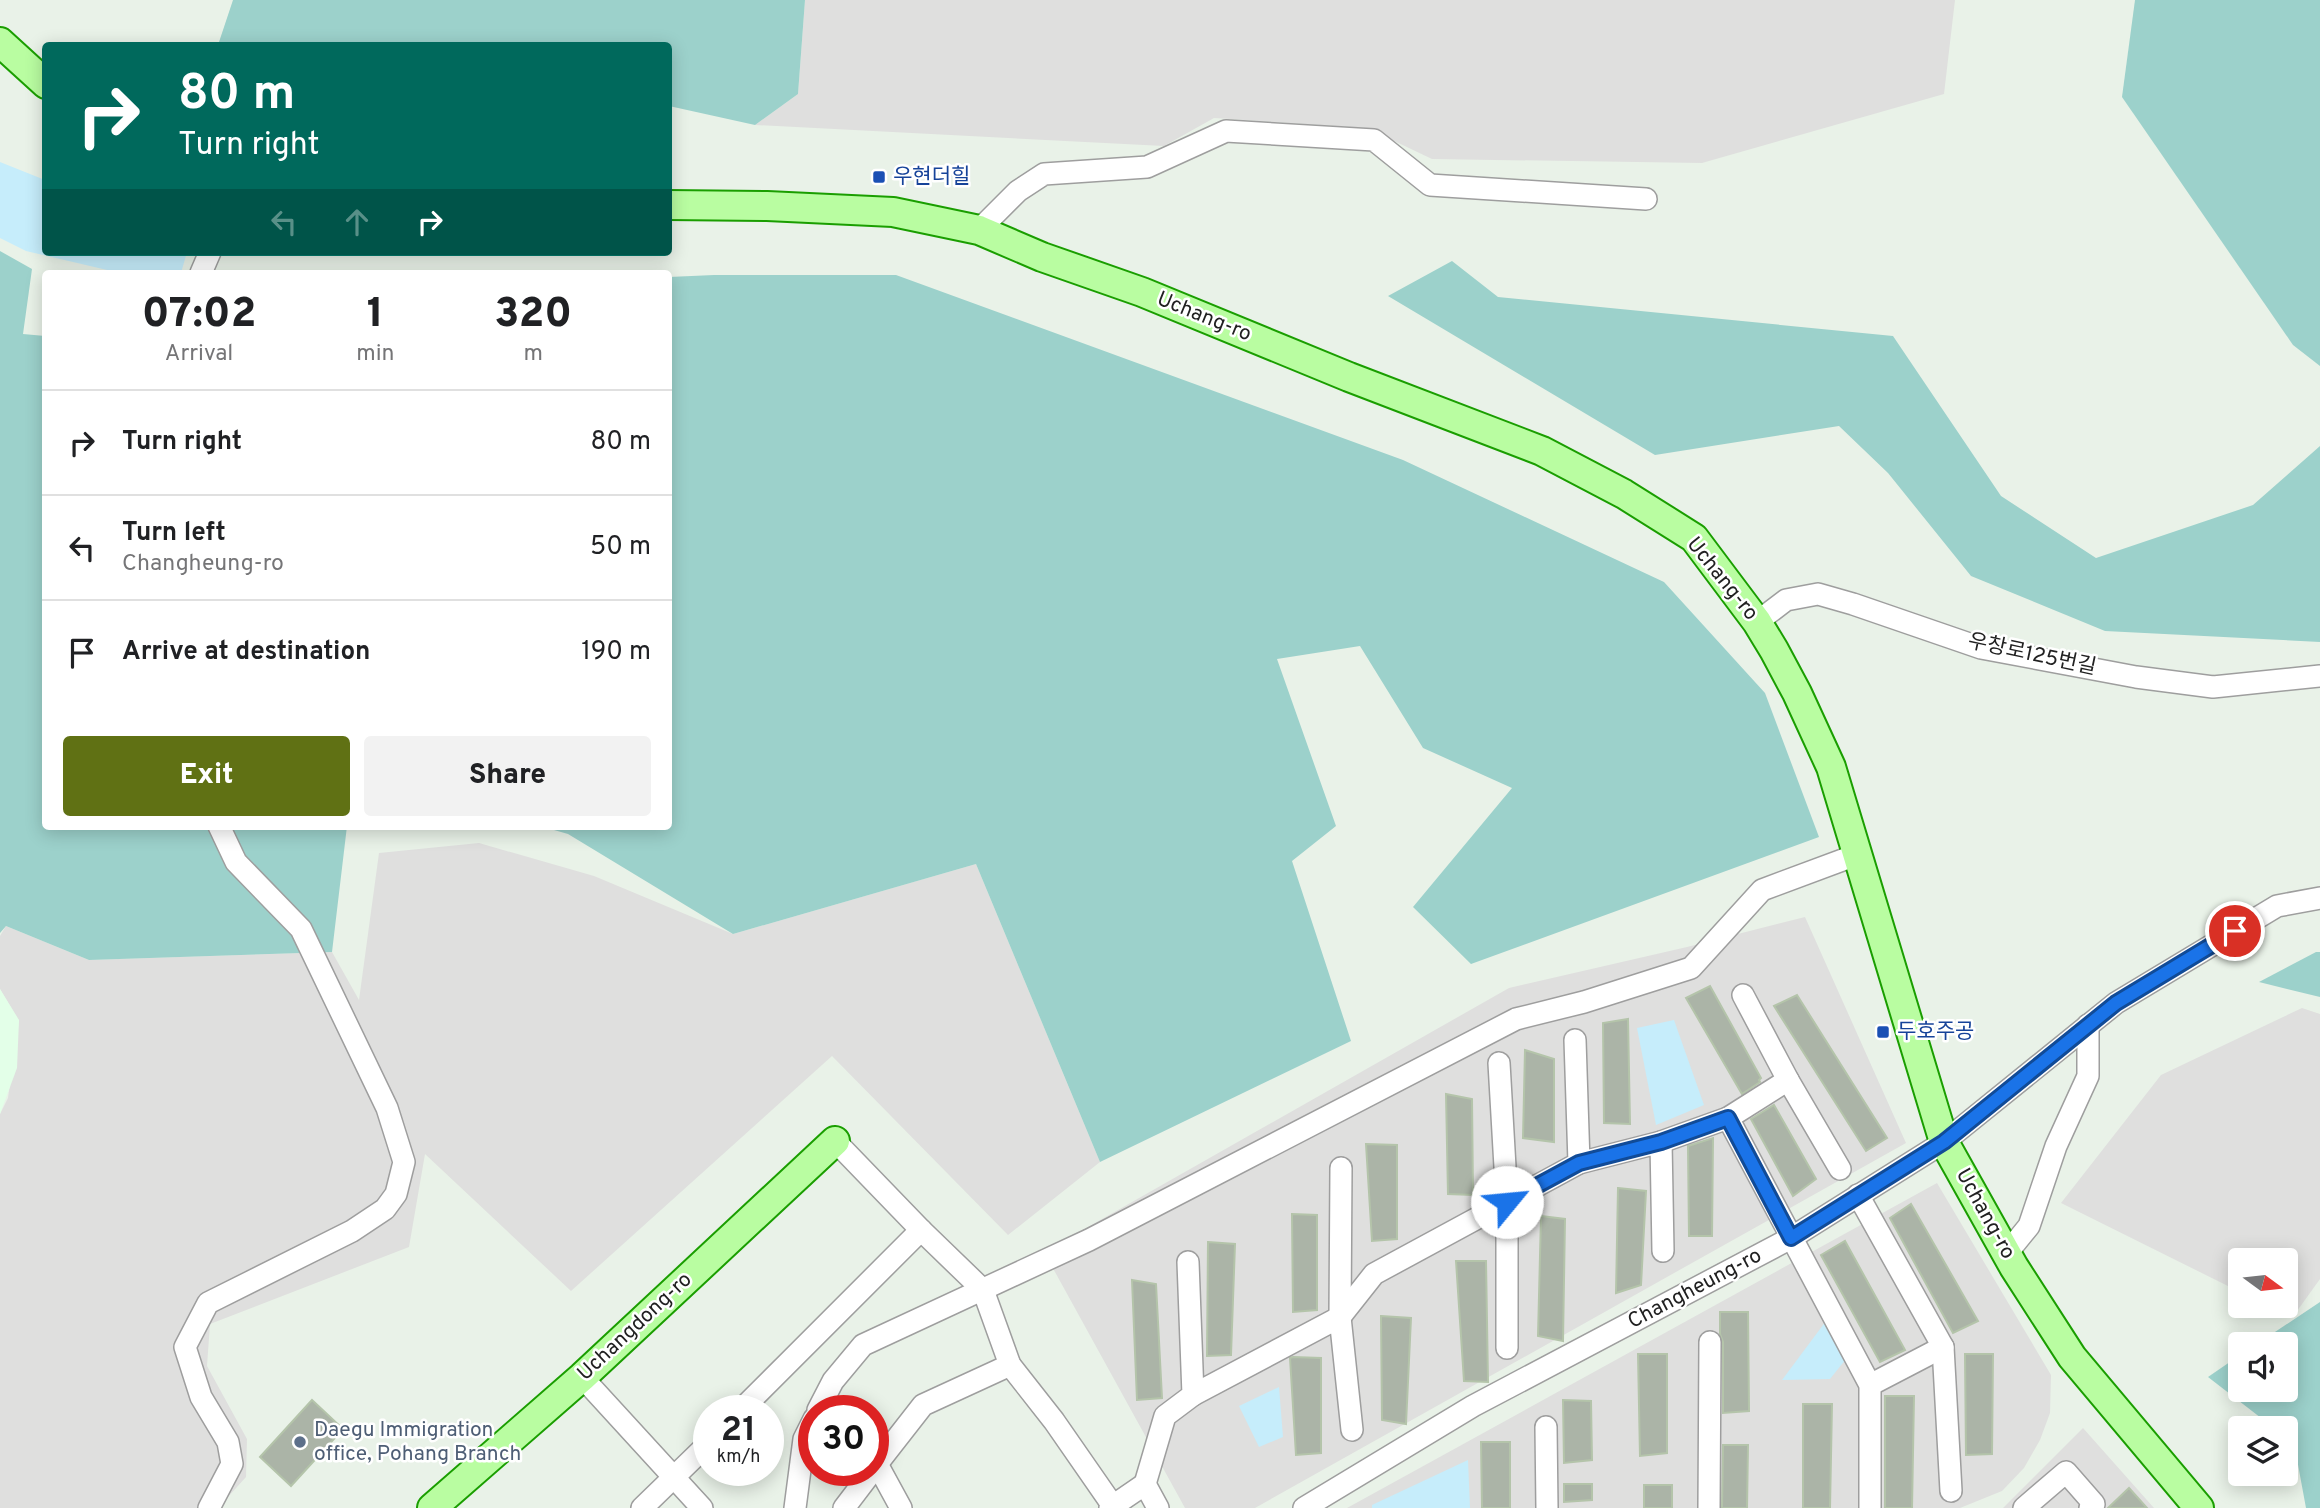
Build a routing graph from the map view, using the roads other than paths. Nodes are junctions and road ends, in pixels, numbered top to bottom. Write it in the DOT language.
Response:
graph roads {
  1 [pos="0,43"];
  2 [pos="42,80"];
  3 [pos="1646,199"];
  4 [pos="672,205"];
  5 [pos="979,230"];
  6 [pos="1757,622"];
  7 [pos="2320,676"];
  8 [pos="221,830"];
  9 [pos="1856,855"];
  10 [pos="2320,898"];
  11 [pos="1743,995"];
  12 [pos="2088,1026"];
  13 [pos="1575,1040"];
  14 [pos="1499,1063"];
  15 [pos="1788,1080"];
  16 [pos="1728,1118"];
  17 [pos="835,1141"];
  18 [pos="1661,1142"];
  19 [pos="1944,1142"];
  20 [pos="1579,1163"];
  21 [pos="1341,1168"];
  22 [pos="1840,1169"];
  23 [pos="1858,1195"];
  24 [pos="1507,1202"];
  25 [pos="921,1230"];
  26 [pos="1791,1238"];
  27 [pos="1663,1251"];
  28 [pos="2007,1254"];
  29 [pos="1188,1262"];
  30 [pos="983,1290"];
  31 [pos="1340,1317"];
  32 [pos="1710,1342"];
  33 [pos="1944,1346"];
  34 [pos="1507,1348"];
  35 [pos="1010,1365"];
  36 [pos="582,1377"];
  37 [pos="1870,1385"];
  38 [pos="756,1395"];
  39 [pos="826,1395"];
  40 [pos="1193,1395"];
  41 [pos="1546,1427"];
  42 [pos="1352,1430"];
  43 [pos="889,1449"];
  44 [pos="693,1459"];
  45 [pos="673,1479"];
  46 [pos="1145,1484"];
  47 [pos="798,1485"];
  48 [pos="860,1486"];
  49 [pos="886,1486"];
  50 [pos="1951,1491"];
  51 [pos="1111,1507"];
  52 [pos="209,1508"];
  53 [pos="432,1508"];
  54 [pos="642,1508"];
  55 [pos="702,1508"];
  56 [pos="795,1508"];
  57 [pos="844,1508"];
  58 [pos="901,1508"];
  59 [pos="1158,1508"];
  60 [pos="1304,1508"];
  61 [pos="1547,1508"];
  62 [pos="1709,1508"];
  63 [pos="1870,1508"];
  64 [pos="2024,1508"];
  65 [pos="2090,1508"];
  66 [pos="2199,1508"];
  1 -- 2 [label="main road"];
  3 -- 5 [label="street"];
  4 -- 5 [label="main road, Uchang-ro"];
  5 -- 6 [label="main road, Uchang-ro"];
  6 -- 7 [label="street, 우창로125번길"];
  6 -- 9 [label="main road, Uchang-ro"];
  8 -- 52 [label="street"];
  9 -- 19 [label="main road, Uchang-ro"];
  9 -- 30 [label="street"];
  10 -- 12 [label="street, Changheung-ro"];
  11 -- 15 [label="street"];
  12 -- 19 [label="street, Changheung-ro"];
  12 -- 28 [label="street"];
  13 -- 20 [label="street"];
  14 -- 24 [label="street"];
  15 -- 16 [label="street"];
  15 -- 22 [label="street"];
  16 -- 18 [label="street"];
  16 -- 26 [label="street"];
  17 -- 25 [label="street"];
  17 -- 36 [label="main road, Uchangdong-ro"];
  18 -- 20 [label="street"];
  18 -- 27 [label="street"];
  19 -- 23 [label="street, Changheung-ro"];
  19 -- 28 [label="main road, Uchang-ro"];
  20 -- 24 [label="street"];
  21 -- 31 [label="street"];
  23 -- 26 [label="street, Changheung-ro"];
  23 -- 33 [label="street"];
  24 -- 31 [label="street"];
  24 -- 34 [label="street"];
  25 -- 30 [label="street"];
  25 -- 38 [label="street"];
  26 -- 37 [label="street"];
  26 -- 60 [label="street, Changheung-ro"];
  28 -- 66 [label="main road, Uchang-ro"];
  29 -- 40 [label="street"];
  30 -- 35 [label="street"];
  30 -- 39 [label="street"];
  31 -- 40 [label="street"];
  31 -- 42 [label="street"];
  32 -- 62 [label="street"];
  33 -- 37 [label="street"];
  33 -- 50 [label="street"];
  35 -- 43 [label="street"];
  35 -- 51 [label="street"];
  36 -- 45 [label="street"];
  36 -- 53 [label="main road, Uchangdong-ro"];
  37 -- 63 [label="street"];
  40 -- 46 [label="street"];
  41 -- 61 [label="street"];
  44 -- 45 [label="street"];
  45 -- 54 [label="street"];
  45 -- 55 [label="street"];
  46 -- 51 [label="street"];
  46 -- 59 [label="street"];
  47 -- 56 [label="street"];
  48 -- 57 [label="street"];
  49 -- 58 [label="street"];
  64 -- 65 [label="street"];
}
